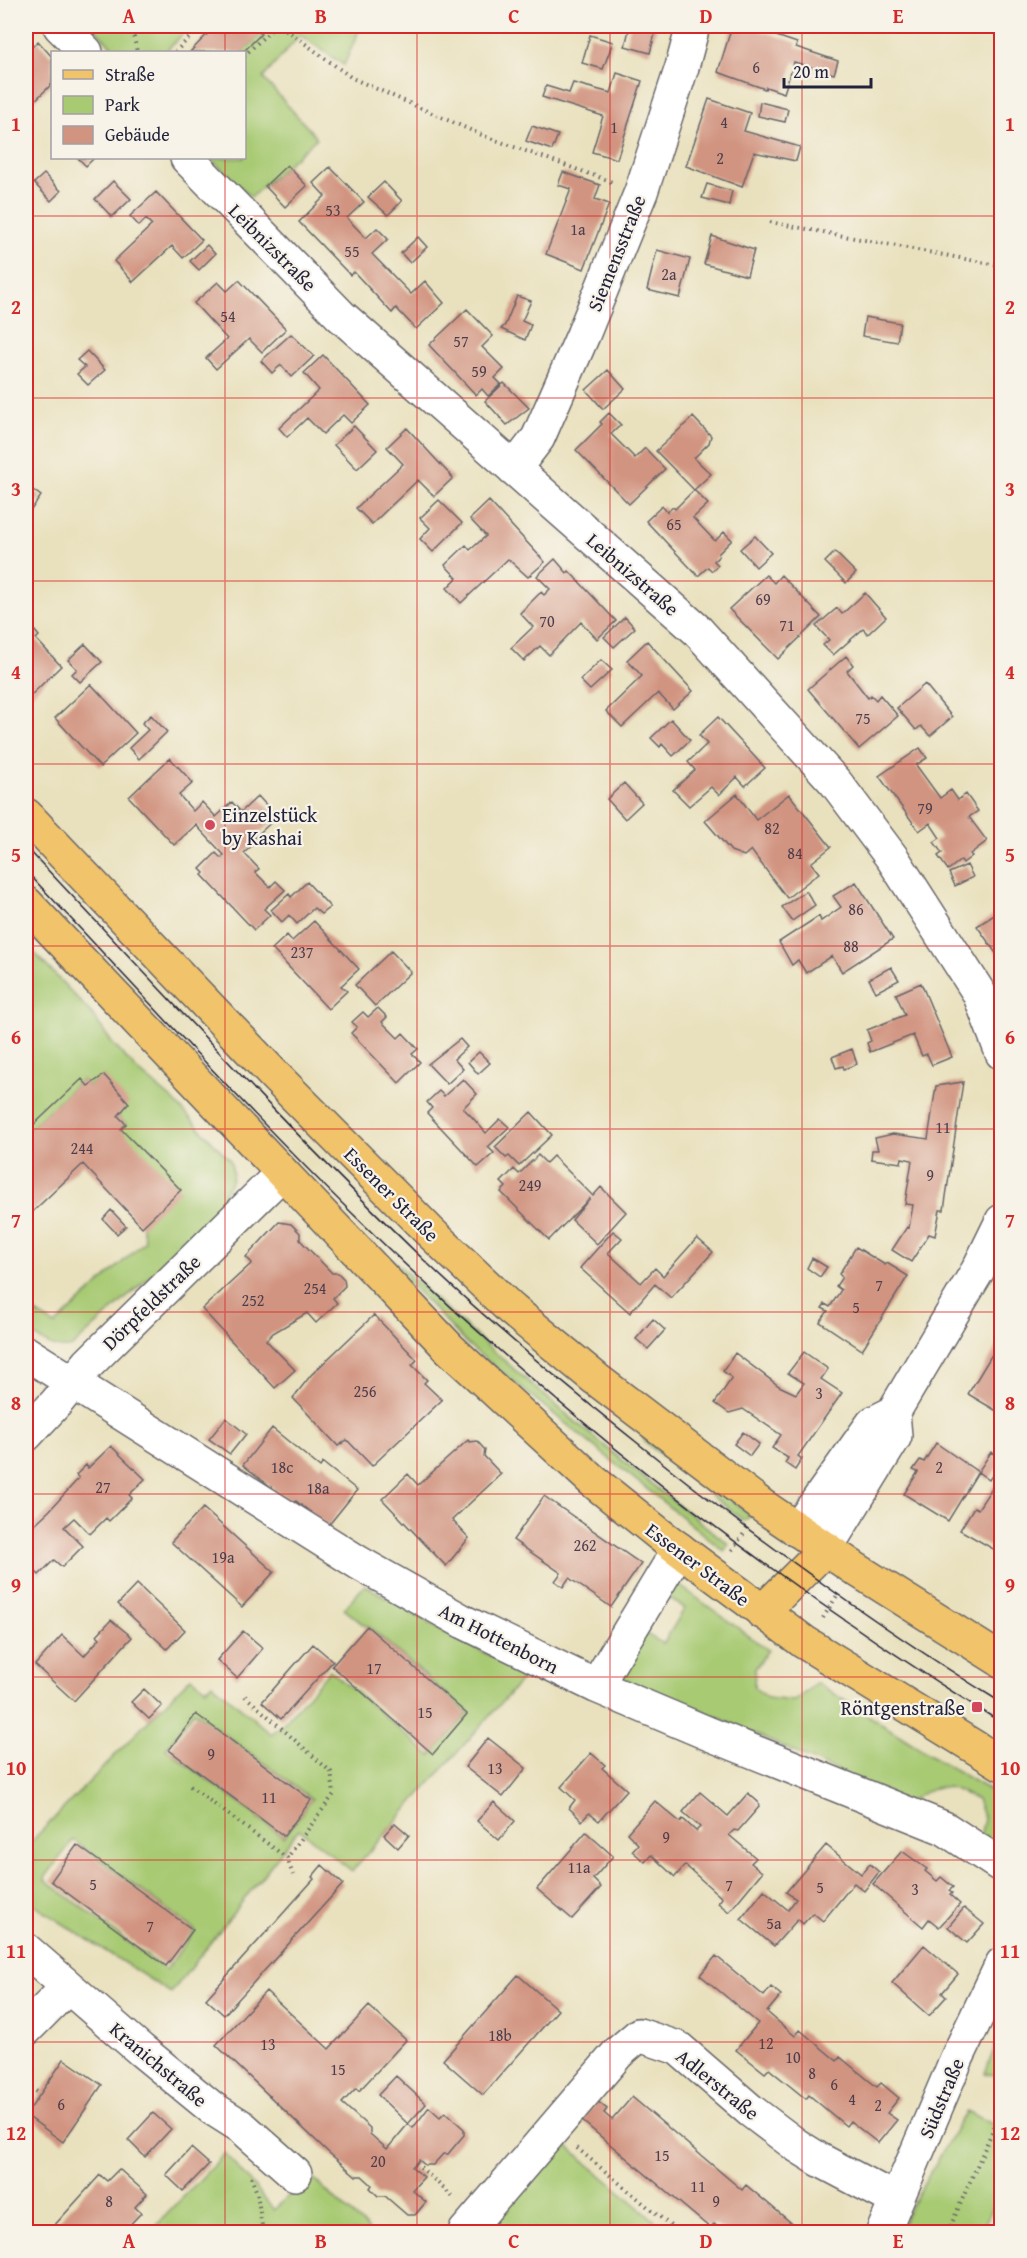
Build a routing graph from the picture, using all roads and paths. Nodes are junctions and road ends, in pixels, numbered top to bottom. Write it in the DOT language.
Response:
graph roads {
  1 [pos="60,26"];
  2 [pos="128,26"];
  3 [pos="201,26"];
  4 [pos="275,26"];
  5 [pos="281,26"];
  6 [pos="693,26"];
  7 [pos="85,51"];
  8 [pos="136,51"];
  9 [pos="176,51"];
  10 [pos="246,54"];
  11 [pos="188,159"];
  12 [pos="641,192"];
  13 [pos="770,222"];
  14 [pos="1002,266"];
  15 [pos="514,469"];
  16 [pos="26,815"];
  17 [pos="26,903"];
  18 [pos="1002,1053"];
  19 [pos="282,1173"];
  20 [pos="1002,1221"];
  21 [pos="26,1353"];
  22 [pos="74,1382"];
  23 [pos="894,1413"];
  24 [pos="26,1435"];
  25 [pos="764,1507"];
  26 [pos="797,1530"];
  27 [pos="826,1548"];
  28 [pos="678,1549"];
  29 [pos="854,1568"];
  30 [pos="713,1575"];
  31 [pos="762,1612"];
  32 [pos="804,1642"];
  33 [pos="1002,1661"];
  34 [pos="596,1686"];
  35 [pos="245,1696"];
  36 [pos="1002,1764"];
  37 [pos="190,1786"];
  38 [pos="287,1858"];
  39 [pos="1002,1866"];
  40 [pos="293,1875"];
  41 [pos="26,1950"];
  42 [pos="1002,1964"];
  43 [pos="68,1988"];
  44 [pos="26,2029"];
  45 [pos="26,2084"];
  46 [pos="40,2094"];
  47 [pos="1002,2109"];
  48 [pos="554,2128"];
  49 [pos="416,2163"];
  50 [pos="250,2173"];
  51 [pos="295,2174"];
  52 [pos="896,2200"];
  53 [pos="471,2225"];
  54 [pos="263,2232"];
  55 [pos="678,2232"];
  56 [pos="883,2232"];
  57 [pos="948,2232"];
  1 -- 7 [label="street"];
  2 -- 8 [label="path"];
  3 -- 9 [label="path"];
  4 -- 10 [label="path"];
  5 -- 12 [label="path"];
  6 -- 12 [label="street, Siemensstraße"];
  11 -- 15 [label="street, Leibnizstraße"];
  12 -- 15 [label="street, Siemensstraße"];
  13 -- 14 [label="path"];
  15 -- 18 [label="street, Leibnizstraße"];
  16 -- 25 [label="main road, Essener Straße"];
  17 -- 19 [label="main road, Essener Straße"];
  19 -- 22 [label="street, Dörpfeldstraße"];
  19 -- 28 [label="main road, Essener Straße"];
  20 -- 23 [label="street"];
  21 -- 22 [label="street, Am Hottenborn"];
  22 -- 24 [label="street, Dörpfeldstraße"];
  22 -- 34 [label="street, Am Hottenborn"];
  23 -- 26 [label="street"];
  23 -- 27 [label="street"];
  25 -- 26 [label="main road, Essener Straße"];
  25 -- 30 [label="path"];
  26 -- 27 [label="main road, Essener Straße"];
  26 -- 31 [label="main road, Essener Straße"];
  27 -- 29 [label="main road, Essener Straße"];
  27 -- 31 [label="main road, Essener Straße"];
  28 -- 30 [label="main road, Essener Straße"];
  28 -- 34 [label="street"];
  29 -- 32 [label="path"];
  29 -- 33 [label="main road, Essener Straße"];
  30 -- 31 [label="main road, Essener Straße"];
  31 -- 32 [label="main road, Essener Straße"];
  32 -- 36 [label="main road, Essener Straße"];
  34 -- 39 [label="street, Am Hottenborn"];
  35 -- 38 [label="path"];
  37 -- 38 [label="path"];
  38 -- 40 [label="path"];
  41 -- 43 [label="street, Kranichstraße"];
  42 -- 52 [label="street, Südstraße"];
  43 -- 44 [label="street"];
  43 -- 51 [label="street, Kranichstraße"];
  45 -- 46 [label="path"];
  47 -- 57 [label="path"];
  48 -- 52 [label="street, Adlerstraße"];
  48 -- 53 [label="street, Adlerstraße"];
  48 -- 55 [label="path"];
  49 -- 53 [label="path"];
  50 -- 54 [label="path"];
  52 -- 56 [label="street, Südstraße"];
}
